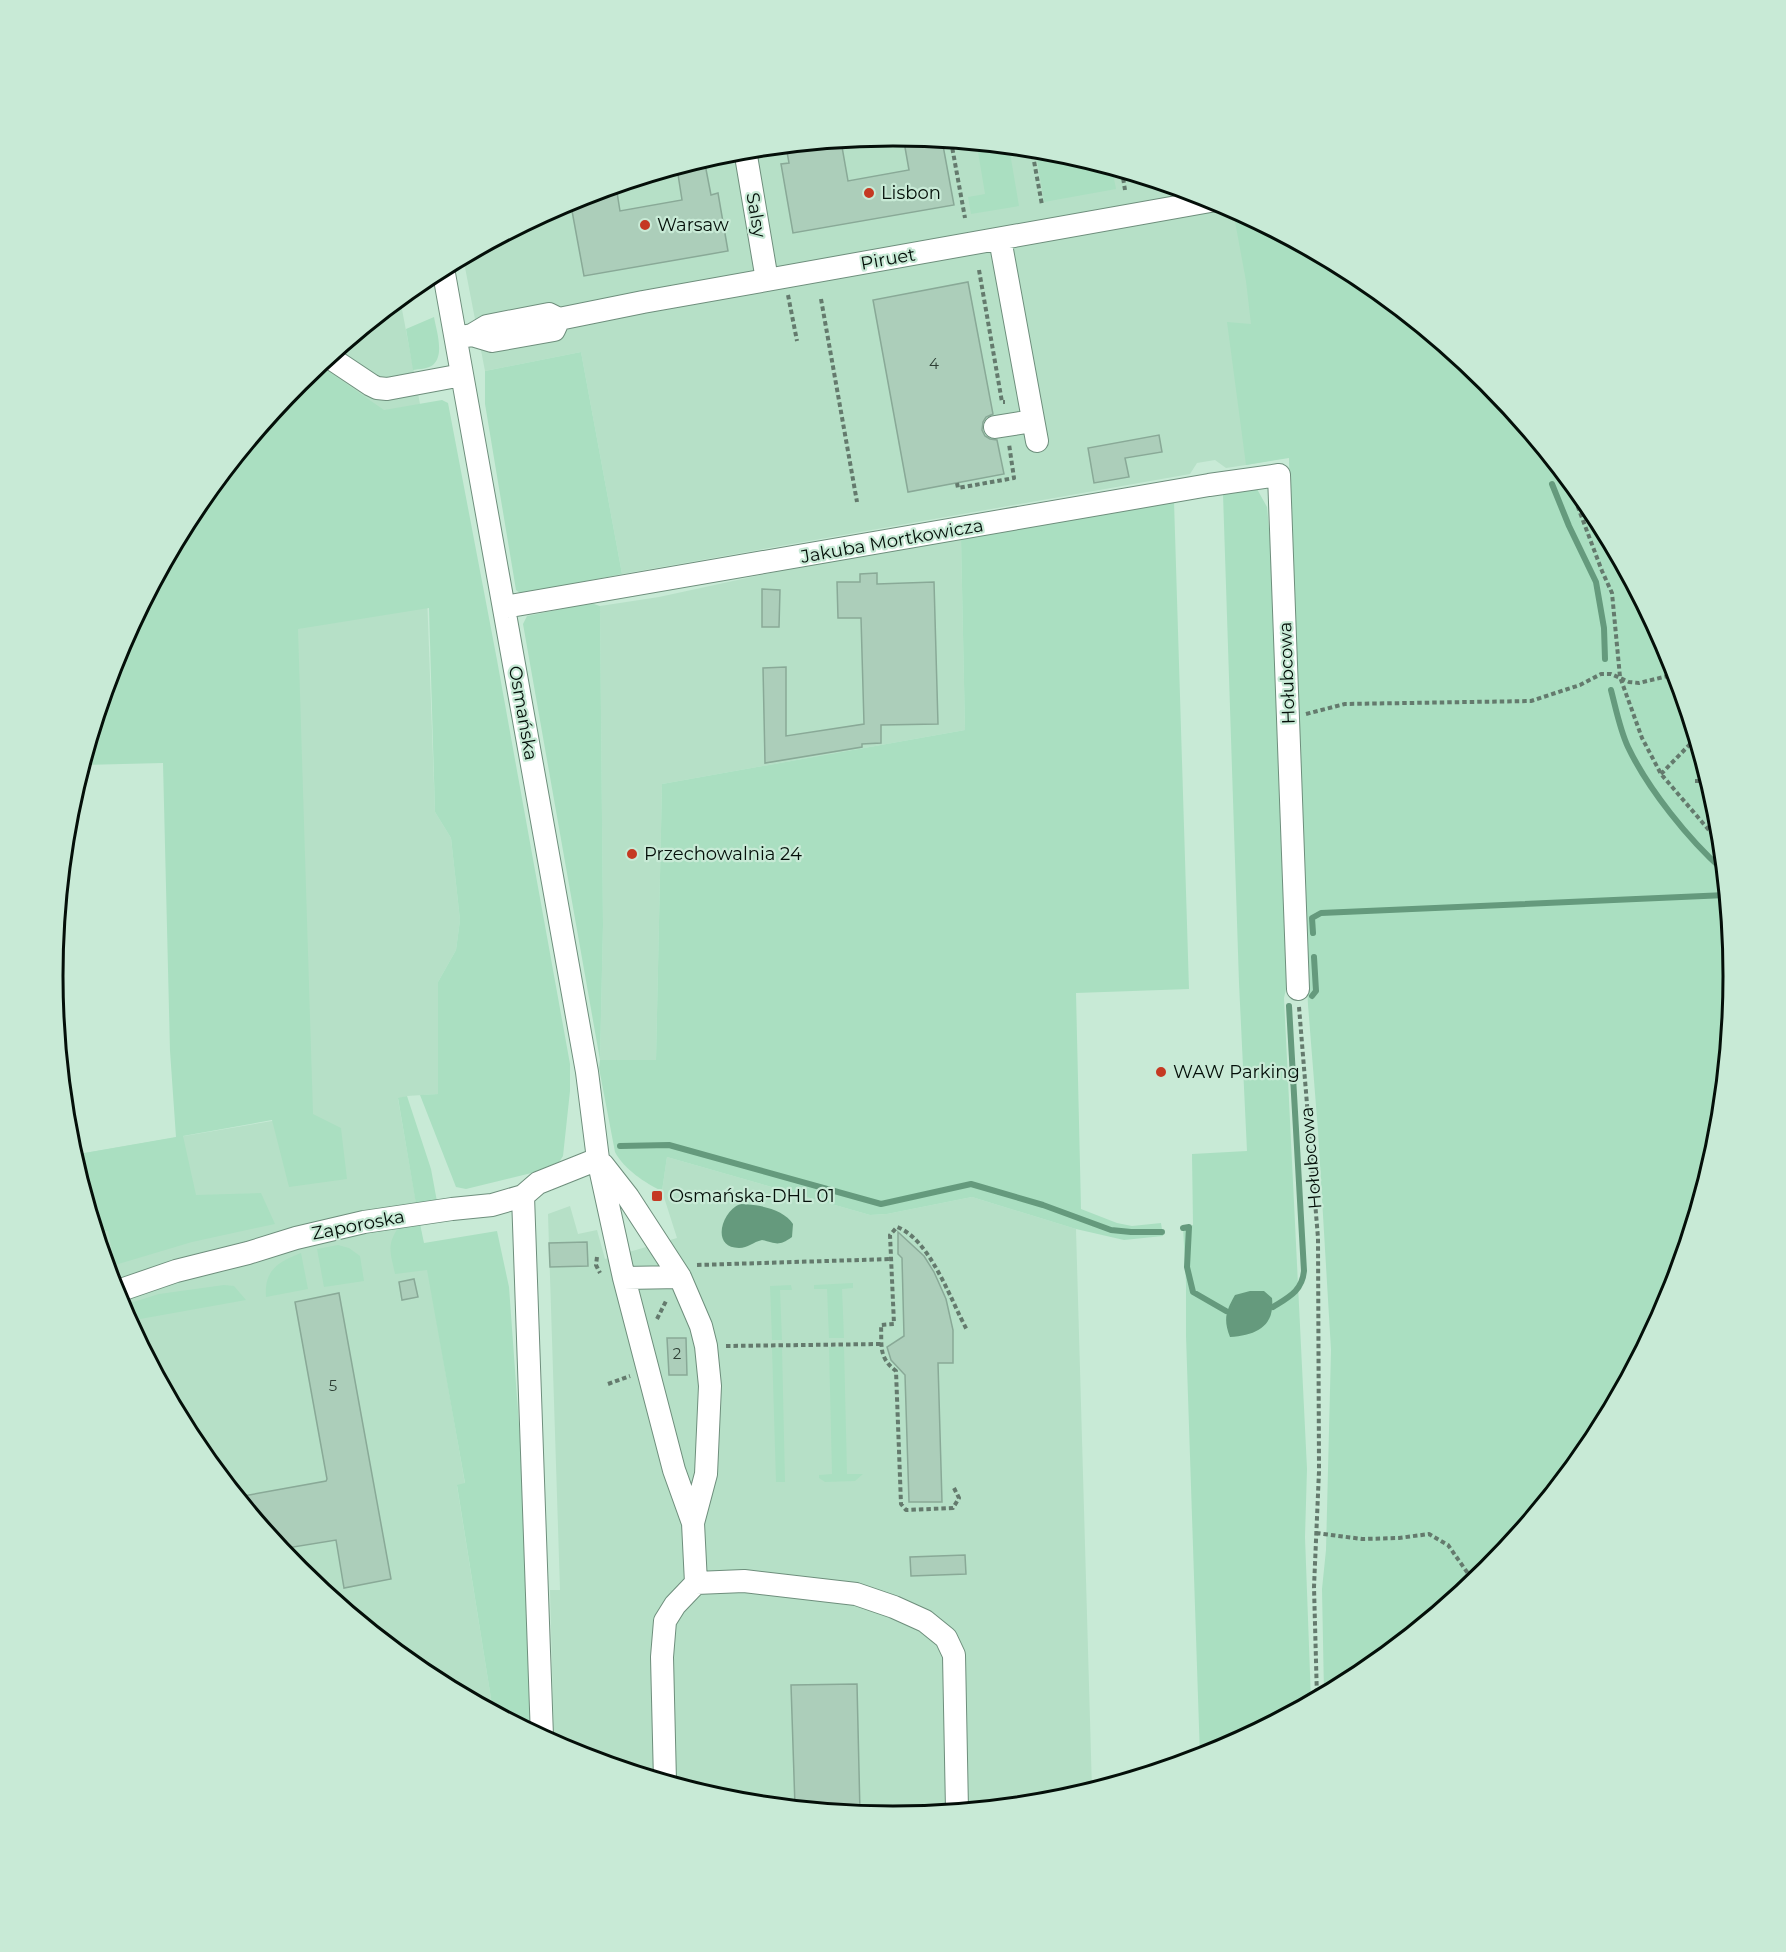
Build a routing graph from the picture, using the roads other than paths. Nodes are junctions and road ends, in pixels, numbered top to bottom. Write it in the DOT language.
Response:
graph roads {
  1 [pos="746,160"];
  2 [pos="1196,204"];
  3 [pos="1000,239"];
  4 [pos="446,277"];
  5 [pos="767,280"];
  6 [pos="464,337"];
  7 [pos="336,361"];
  8 [pos="462,375"];
  9 [pos="995,427"];
  10 [pos="1279,476"];
  11 [pos="504,608"];
  12 [pos="1298,989"];
  13 [pos="598,1160"];
  14 [pos="523,1196"];
  15 [pos="685,1270"];
  16 [pos="614,1279"];
  17 [pos="124,1289"];
  18 [pos="693,1523"];
  19 [pos="696,1583"];
  20 [pos="542,1727"];
  21 [pos="665,1774"];
  22 [pos="957,1803"];
  1 -- 5 [label="street, Salsy"];
  2 -- 3 [label="street, Piruet"];
  3 -- 5 [label="street, Piruet"];
  3 -- 9 [label="street"];
  4 -- 6 [label="street, Osmańska"];
  5 -- 6 [label="street, Piruet"];
  6 -- 8 [label="street, Osmańska"];
  7 -- 8 [label="street"];
  8 -- 11 [label="street, Osmańska"];
  10 -- 11 [label="street, Jakuba Mortkowicza"];
  10 -- 12 [label="street, Hołubcowa"];
  11 -- 13 [label="street, Osmańska"];
  13 -- 14 [label="street, Zaporoska"];
  13 -- 15 [label="street"];
  13 -- 16 [label="street, Osmańska"];
  14 -- 17 [label="street, Zaporoska"];
  14 -- 20 [label="street"];
  15 -- 16 [label="street"];
  15 -- 18 [label="street"];
  16 -- 18 [label="street, Osmańska"];
  18 -- 19 [label="street"];
  19 -- 21 [label="street"];
  19 -- 22 [label="street"];
}
